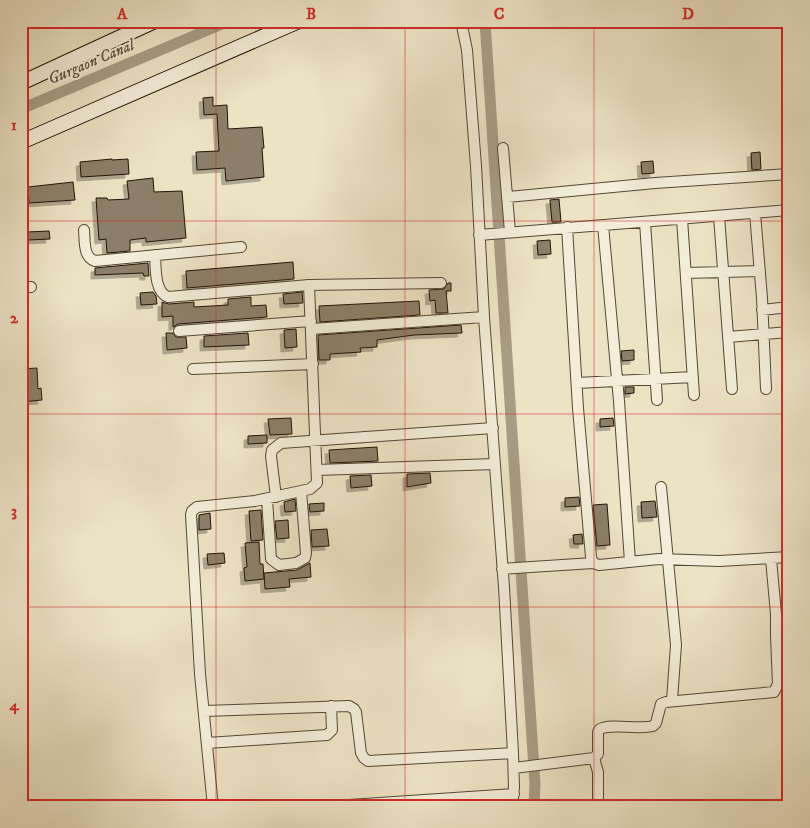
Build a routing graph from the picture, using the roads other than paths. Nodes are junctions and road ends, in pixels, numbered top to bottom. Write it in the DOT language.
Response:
graph roads {
  1 [pos="155,21"];
  2 [pos="299,21"];
  3 [pos="461,21"];
  4 [pos="21,83"];
  5 [pos="21,142"];
  6 [pos="502,148"];
  7 [pos="789,174"];
  8 [pos="507,197"];
  9 [pos="789,210"];
  10 [pos="755,213"];
  11 [pos="719,216"];
  12 [pos="682,219"];
  13 [pos="644,222"];
  14 [pos="603,225"];
  15 [pos="567,227"];
  16 [pos="84,230"];
  17 [pos="502,233"];
  18 [pos="479,235"];
  19 [pos="241,248"];
  20 [pos="155,255"];
  21 [pos="760,271"];
  22 [pos="686,273"];
  23 [pos="723,273"];
  24 [pos="441,283"];
  25 [pos="309,285"];
  26 [pos="789,307"];
  27 [pos="762,310"];
  28 [pos="484,317"];
  29 [pos="311,325"];
  30 [pos="179,331"];
  31 [pos="789,332"];
  32 [pos="763,334"];
  33 [pos="728,336"];
  34 [pos="313,364"];
  35 [pos="193,369"];
  36 [pos="693,377"];
  37 [pos="656,379"];
  38 [pos="617,381"];
  39 [pos="576,384"];
  40 [pos="732,389"];
  41 [pos="766,389"];
  42 [pos="694,395"];
  43 [pos="657,400"];
  44 [pos="493,428"];
  45 [pos="316,440"];
  46 [pos="495,464"];
  47 [pos="317,470"];
  48 [pos="661,487"];
  49 [pos="301,492"];
  50 [pos="271,498"];
  51 [pos="789,557"];
  52 [pos="668,559"];
  53 [pos="771,559"];
  54 [pos="630,562"];
  55 [pos="593,563"];
  56 [pos="502,569"];
  57 [pos="672,700"];
  58 [pos="331,706"];
  59 [pos="204,712"];
  60 [pos="207,743"];
  61 [pos="513,753"];
  62 [pos="594,758"];
  63 [pos="514,768"];
  64 [pos="514,794"];
  65 [pos="350,805"];
  66 [pos="213,807"];
  67 [pos="512,807"];
  68 [pos="598,807"];
  1 -- 4 [label="street"];
  2 -- 5 [label="street"];
  3 -- 18 [label="street"];
  6 -- 8 [label="street"];
  7 -- 8 [label="street"];
  8 -- 17 [label="street"];
  9 -- 10 [label="street"];
  10 -- 11 [label="street"];
  10 -- 21 [label="street"];
  11 -- 12 [label="street"];
  11 -- 23 [label="street"];
  12 -- 13 [label="street"];
  12 -- 22 [label="street"];
  13 -- 14 [label="street"];
  13 -- 37 [label="street"];
  14 -- 15 [label="street"];
  14 -- 38 [label="street"];
  15 -- 17 [label="street"];
  15 -- 39 [label="street"];
  16 -- 20 [label="street"];
  17 -- 18 [label="street"];
  18 -- 28 [label="street"];
  19 -- 20 [label="street"];
  20 -- 25 [label="street"];
  21 -- 23 [label="street"];
  21 -- 27 [label="street"];
  22 -- 23 [label="street"];
  22 -- 36 [label="street"];
  23 -- 33 [label="street"];
  24 -- 25 [label="street"];
  25 -- 29 [label="street"];
  26 -- 27 [label="street"];
  27 -- 32 [label="street"];
  28 -- 29 [label="street"];
  28 -- 44 [label="street"];
  29 -- 30 [label="street"];
  29 -- 34 [label="street"];
  31 -- 32 [label="street"];
  32 -- 33 [label="street"];
  32 -- 41 [label="street"];
  33 -- 40 [label="street"];
  34 -- 35 [label="street"];
  34 -- 45 [label="street"];
  36 -- 37 [label="street"];
  36 -- 42 [label="street"];
  37 -- 38 [label="street"];
  37 -- 43 [label="street"];
  38 -- 39 [label="street"];
  38 -- 54 [label="street"];
  39 -- 55 [label="street"];
  44 -- 45 [label="street"];
  44 -- 46 [label="street"];
  45 -- 47 [label="street"];
  45 -- 50 [label="street"];
  46 -- 47 [label="street"];
  46 -- 56 [label="street"];
  47 -- 49 [label="street"];
  48 -- 52 [label="street"];
  49 -- 50 [label="street"];
  49 -- 50 [label="street"];
  50 -- 59 [label="street"];
  51 -- 53 [label="street"];
  52 -- 53 [label="street"];
  52 -- 54 [label="street"];
  52 -- 57 [label="street"];
  53 -- 57 [label="street"];
  54 -- 55 [label="street"];
  55 -- 56 [label="street"];
  56 -- 61 [label="street"];
  57 -- 62 [label="street"];
  58 -- 59 [label="street"];
  58 -- 60 [label="street"];
  58 -- 61 [label="street"];
  59 -- 60 [label="street"];
  60 -- 66 [label="street"];
  61 -- 63 [label="street"];
  62 -- 63 [label="street"];
  62 -- 68 [label="street"];
  63 -- 64 [label="street"];
  64 -- 65 [label="street"];
  64 -- 67 [label="street"];
}
